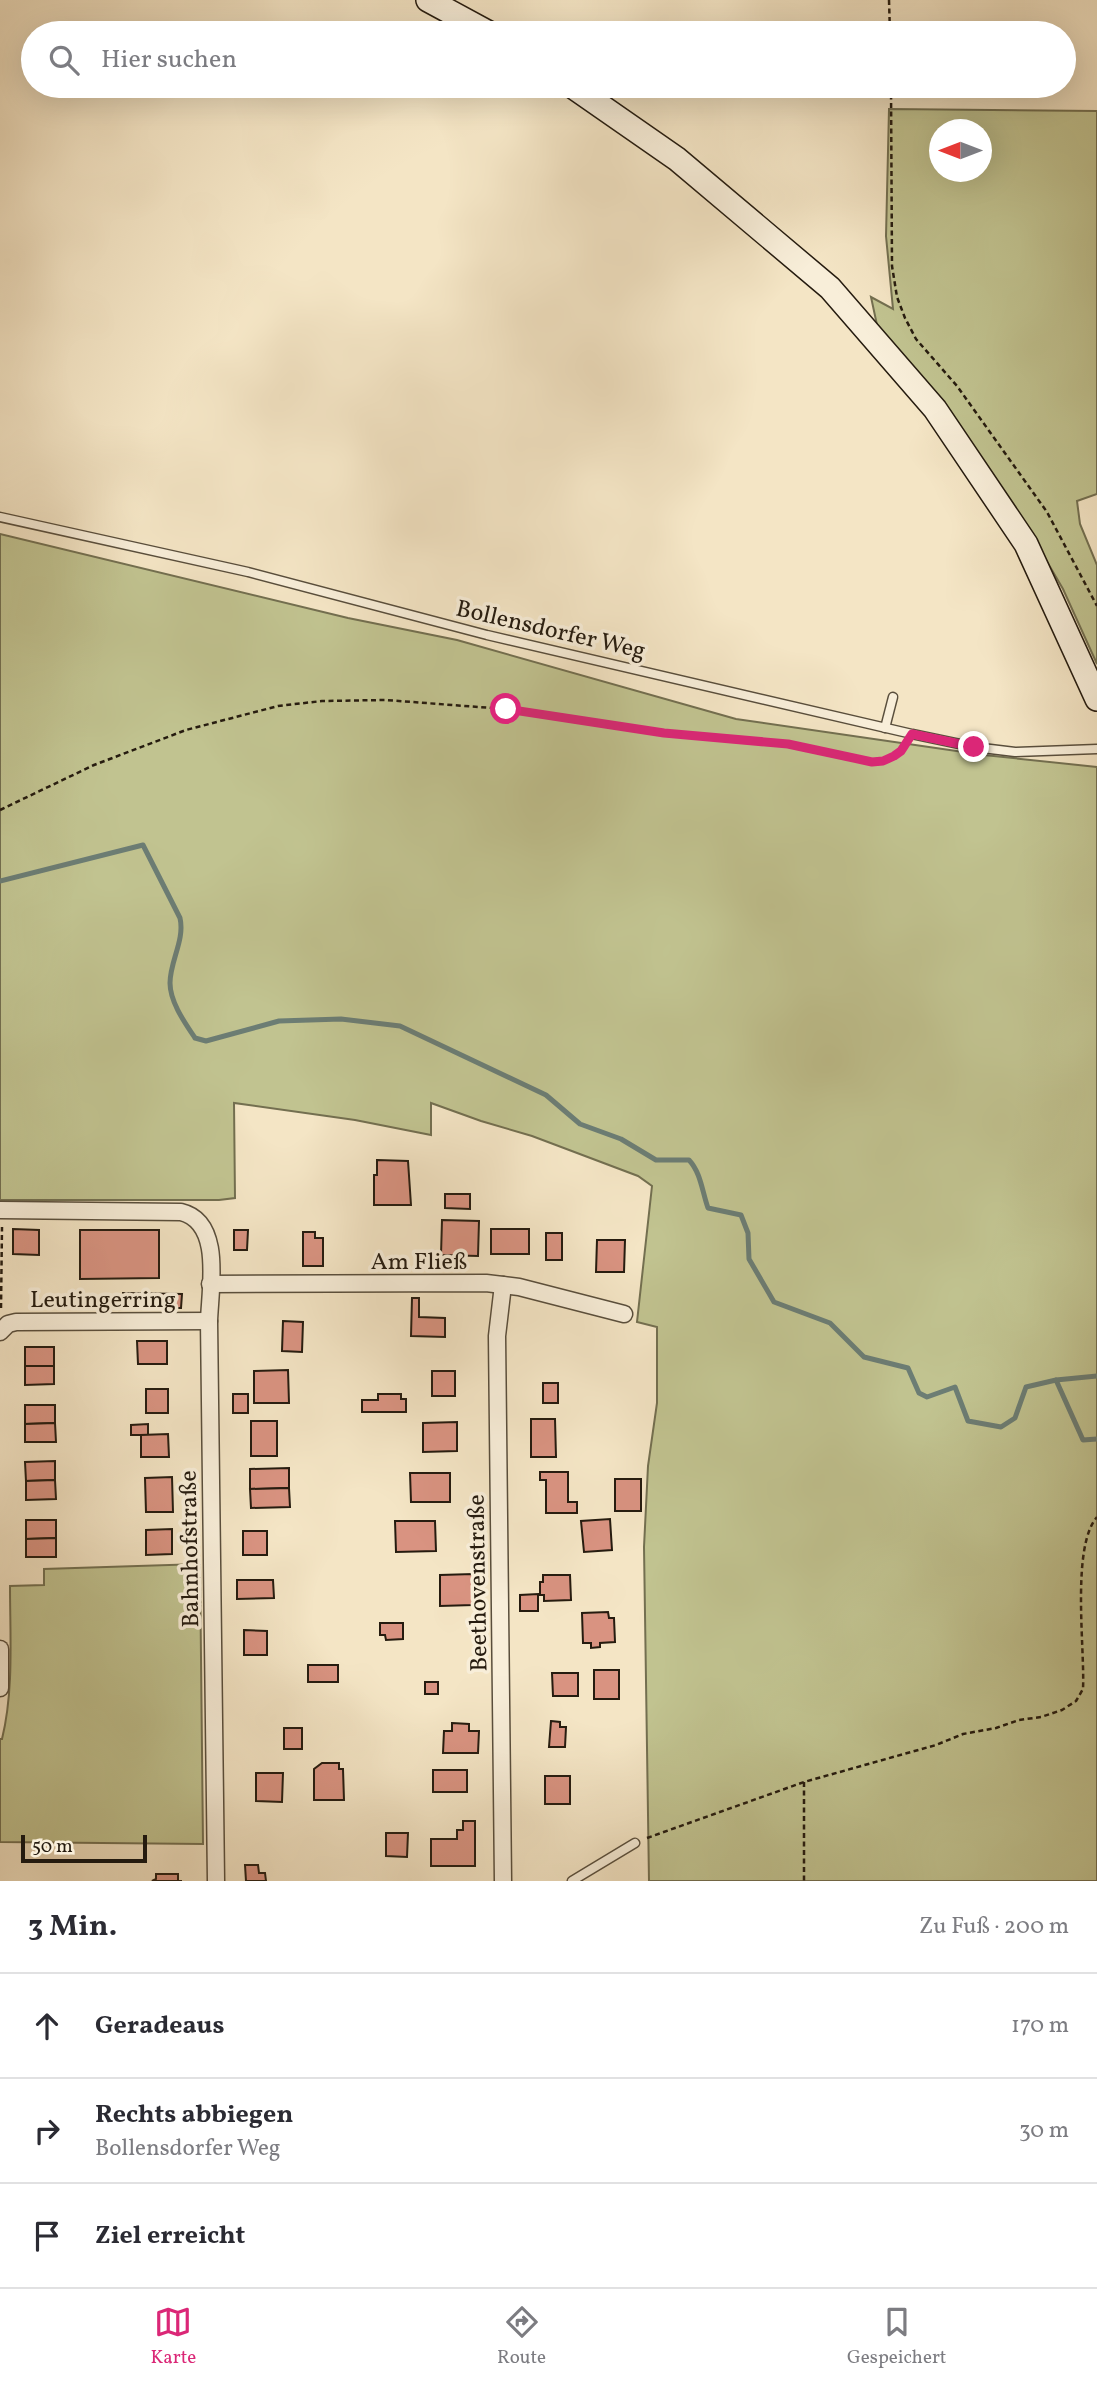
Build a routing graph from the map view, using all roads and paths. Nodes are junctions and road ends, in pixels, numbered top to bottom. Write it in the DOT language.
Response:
graph roads {
  1 [pos="428,0"];
  2 [pos="889,0"];
  3 [pos="467,21"];
  4 [pos="890,21"];
  5 [pos="589,98"];
  6 [pos="891,98"];
  7 [pos="0,517"];
  8 [pos="1097,606"];
  9 [pos="893,697"];
  10 [pos="1097,699"];
  11 [pos="885,728"];
  12 [pos="912,734"];
  13 [pos="1097,749"];
  14 [pos="0,810"];
  15 [pos="1,1210"];
  16 [pos="210,1284"];
  17 [pos="503,1285"];
  18 [pos="624,1314"];
  19 [pos="209,1321"];
  20 [pos="2,1329"];
  21 [pos="1097,1517"];
  22 [pos="0,1649"];
  23 [pos="0,1688"];
  24 [pos="804,1782"];
  25 [pos="635,1843"];
  26 [pos="216,1881"];
  27 [pos="503,1881"];
  28 [pos="572,1881"];
  29 [pos="804,1881"];
  1 -- 3 [label="main road"];
  2 -- 4 [label="path"];
  5 -- 10 [label="main road"];
  6 -- 8 [label="path"];
  7 -- 11 [label="lane, Bollensdorfer Weg"];
  9 -- 11 [label="lane"];
  11 -- 12 [label="lane, Bollensdorfer Weg"];
  12 -- 13 [label="lane, Bollensdorfer Weg"];
  12 -- 14 [label="path"];
  15 -- 16 [label="street, Bahnhofstraße"];
  15 -- 20 [label="path"];
  16 -- 17 [label="street, Am Fließ"];
  16 -- 19 [label="street, Bahnhofstraße"];
  17 -- 18 [label="street, Am Fließ"];
  17 -- 27 [label="street, Beethovenstraße"];
  19 -- 20 [label="street, Leutingerring"];
  19 -- 26 [label="street, Bahnhofstraße"];
  21 -- 24 [label="path"];
  22 -- 23 [label="street"];
  24 -- 25 [label="path"];
  24 -- 29 [label="path"];
  25 -- 28 [label="lane"];
}
